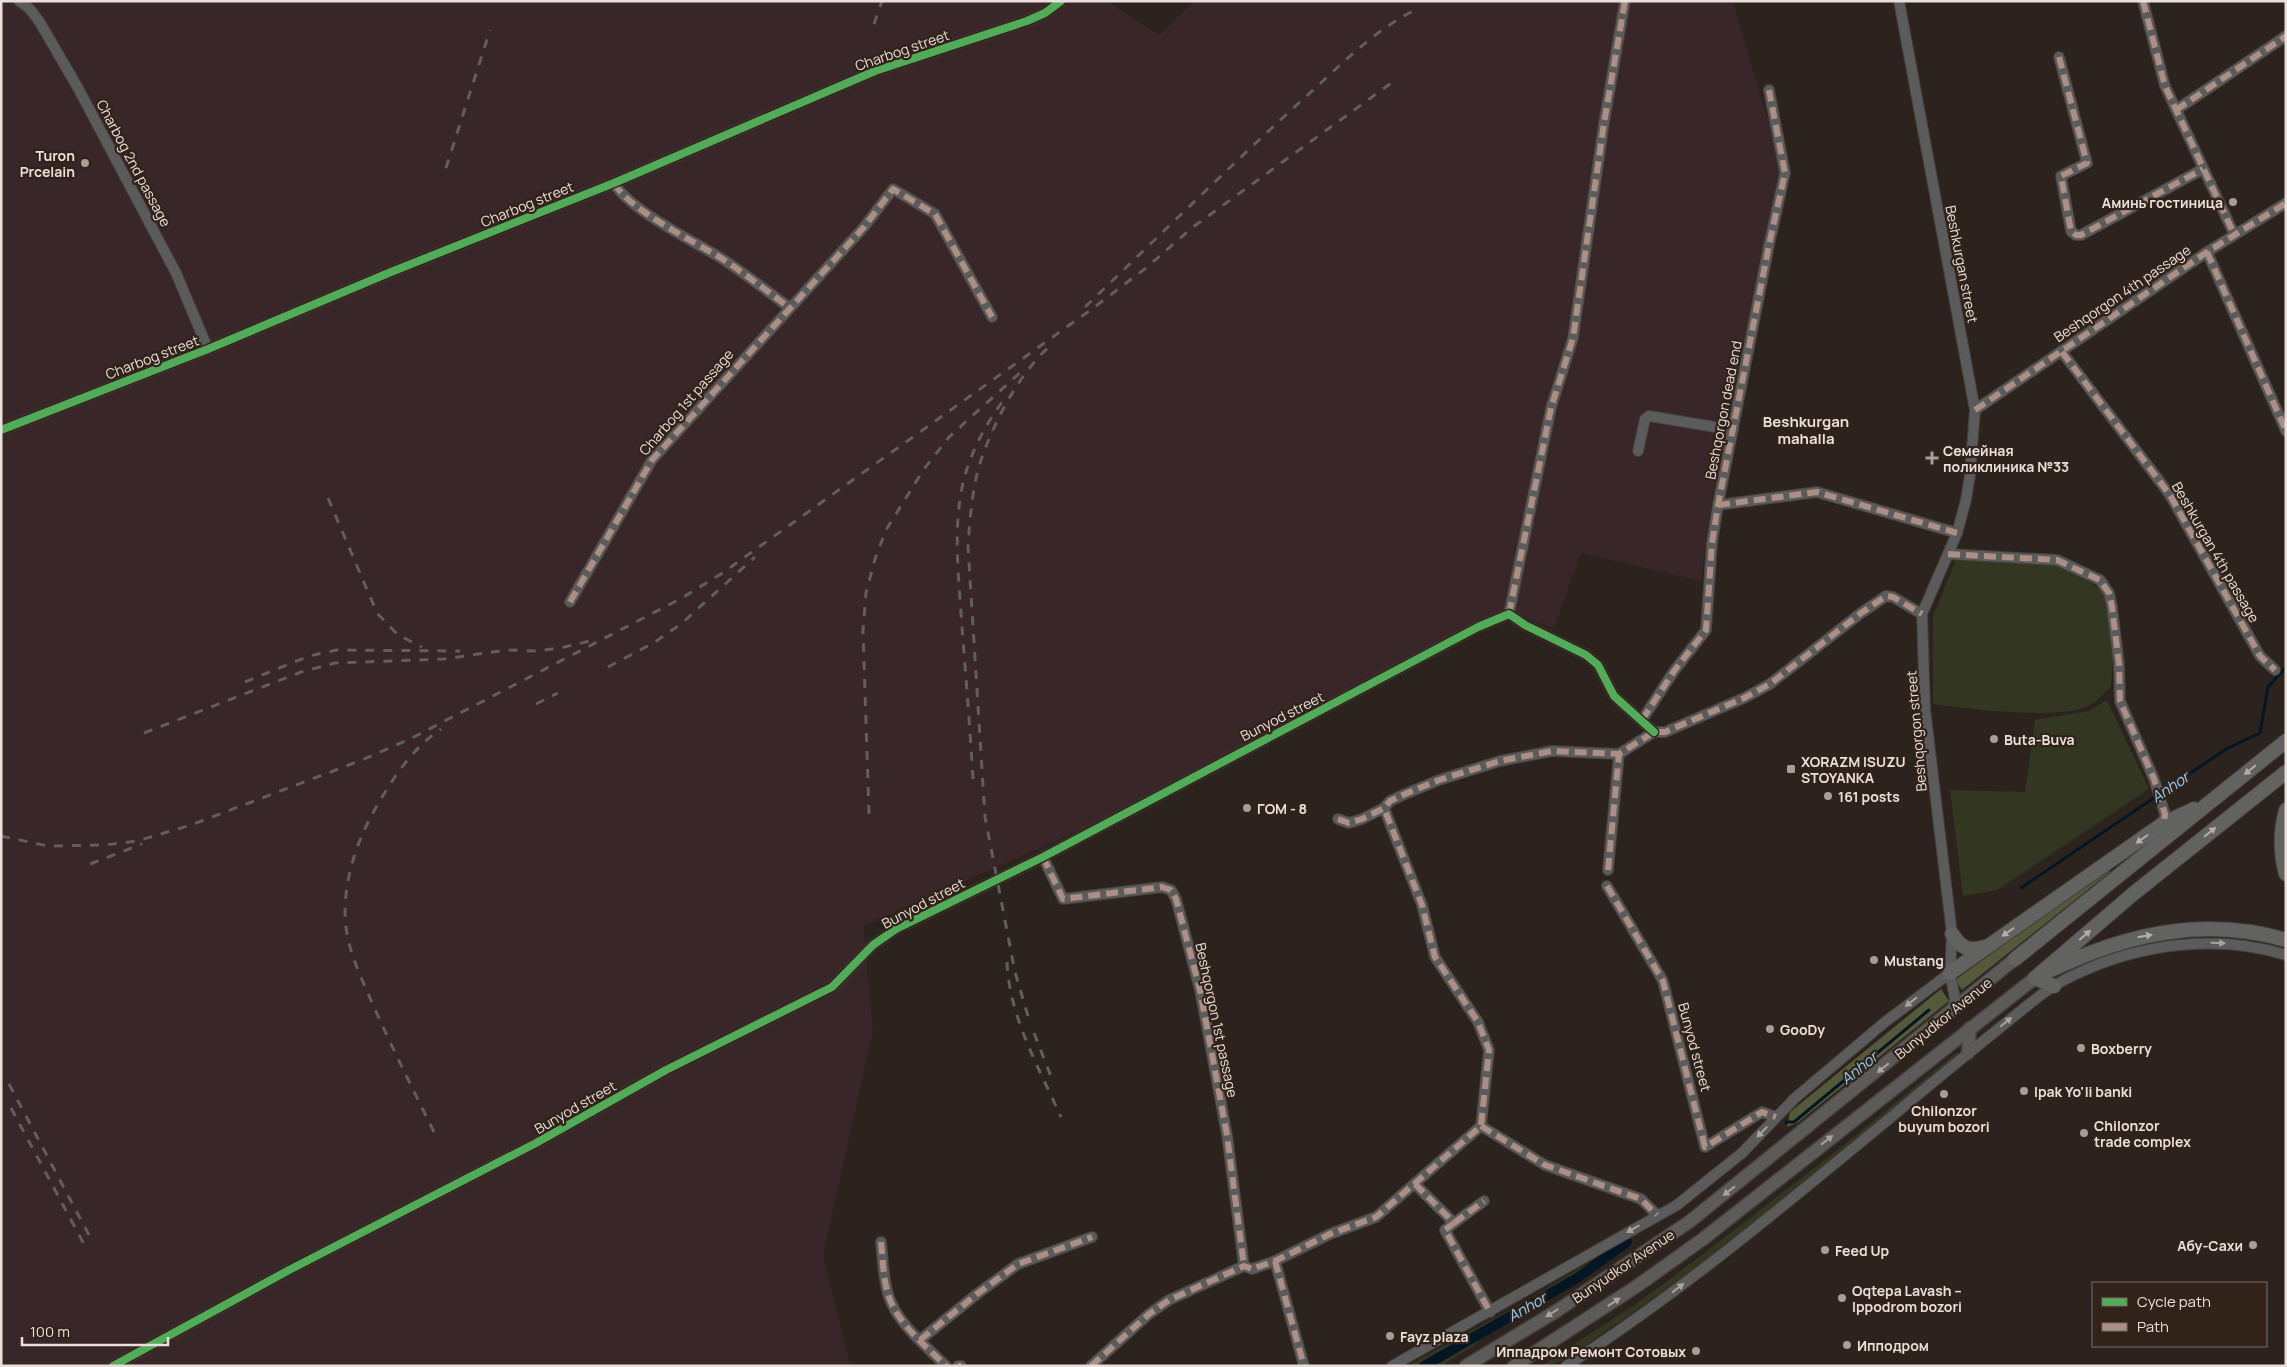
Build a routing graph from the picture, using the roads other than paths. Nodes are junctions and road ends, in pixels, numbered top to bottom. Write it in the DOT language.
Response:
graph roads {
  1 [pos="19,1"];
  2 [pos="1061,1"];
  3 [pos="1624,1"];
  4 [pos="1899,1"];
  5 [pos="2143,1"];
  6 [pos="2286,36"];
  7 [pos="2059,57"];
  8 [pos="1769,90"];
  9 [pos="2176,110"];
  10 [pos="2203,169"];
  11 [pos="614,183"];
  12 [pos="2286,203"];
  13 [pos="2234,234"];
  14 [pos="2207,252"];
  15 [pos="790,308"];
  16 [pos="992,317"];
  17 [pos="208,349"];
  18 [pos="2062,352"];
  19 [pos="1975,410"];
  20 [pos="1,430"];
  21 [pos="1733,430"];
  22 [pos="2286,431"];
  23 [pos="1638,451"];
  24 [pos="1718,505"];
  25 [pos="1957,533"];
  26 [pos="1948,554"];
  27 [pos="570,602"];
  28 [pos="1509,614"];
  29 [pos="1922,614"];
  30 [pos="2275,670"];
  31 [pos="1642,720"];
  32 [pos="1654,732"];
  33 [pos="2286,741"];
  34 [pos="1619,754"];
  35 [pos="2286,772"];
  36 [pos="2215,799"];
  37 [pos="1384,808"];
  38 [pos="2286,810"];
  39 [pos="1338,819"];
  40 [pos="2164,824"];
  41 [pos="1043,857"];
  42 [pos="1608,870"];
  43 [pos="2286,874"];
  44 [pos="1607,886"];
  45 [pos="1952,934"];
  46 [pos="2286,940"];
  47 [pos="1990,945"];
  48 [pos="2286,955"];
  49 [pos="2015,959"];
  50 [pos="1950,972"];
  51 [pos="2035,978"];
  52 [pos="2054,986"];
  53 [pos="1952,1012"];
  54 [pos="1970,1028"];
  55 [pos="1968,1053"];
  56 [pos="1776,1118"];
  57 [pos="1482,1126"];
  58 [pos="1415,1184"];
  59 [pos="1484,1201"];
  60 [pos="1657,1215"];
  61 [pos="1454,1223"];
  62 [pos="1092,1237"];
  63 [pos="881,1242"];
  64 [pos="1275,1261"];
  65 [pos="1244,1266"];
  66 [pos="1490,1312"];
  67 [pos="920,1340"];
  68 [pos="113,1366"];
  69 [pos="946,1366"];
  70 [pos="1091,1366"];
  71 [pos="1304,1366"];
  72 [pos="1392,1366"];
  73 [pos="1466,1366"];
  74 [pos="1514,1366"];
  75 [pos="1566,1366"];
  1 -- 17 [label="street, Charbog 2nd passage"];
  2 -- 11 [label="street, Charbog street"];
  3 -- 28 [label="street"];
  4 -- 19 [label="street, Beshkurgan street"];
  5 -- 9 [label="street"];
  6 -- 9 [label="street"];
  7 -- 10 [label="street"];
  8 -- 21 [label="street, Beshqorgon dead end"];
  9 -- 10 [label="street"];
  10 -- 13 [label="street"];
  11 -- 15 [label="street"];
  11 -- 17 [label="street, Charbog street"];
  12 -- 13 [label="street, Beshqorgon 4th passage"];
  13 -- 14 [label="street, Beshqorgon 4th passage"];
  14 -- 18 [label="street, Beshqorgon 4th passage"];
  14 -- 22 [label="street"];
  15 -- 16 [label="street, Chаrbog 1st passage"];
  15 -- 27 [label="street, Chаrbog 1st passage"];
  17 -- 20 [label="street, Charbog street"];
  18 -- 19 [label="street, Beshqorgon 4th passage"];
  18 -- 30 [label="street, Beshkurgan 4th passage"];
  19 -- 25 [label="street, Beshkurgan street"];
  21 -- 23 [label="street"];
  21 -- 24 [label="street, Beshqorgon dead end"];
  24 -- 25 [label="street"];
  24 -- 31 [label="street, Beshqorgon dead end"];
  25 -- 26 [label="street, Beshqorgon street"];
  26 -- 29 [label="street, Beshqorgon street"];
  26 -- 40 [label="street"];
  28 -- 31 [label="street"];
  28 -- 41 [label="street, Bunyod street"];
  29 -- 32 [label="street"];
  29 -- 45 [label="street, Beshqorgon street"];
  31 -- 32 [label="street"];
  32 -- 34 [label="street"];
  33 -- 36 [label="highway, Bunyudkor Avenue, one-way"];
  34 -- 37 [label="street"];
  34 -- 42 [label="street"];
  51 -- 35 [label="highway, Bunyudkor Avenue, one-way"];
  36 -- 40 [label="highway"];
  36 -- 49 [label="highway, Bunyudkor Avenue"];
  37 -- 39 [label="street"];
  37 -- 57 [label="street"];
  38 -- 43 [label="highway"];
  40 -- 47 [label="highway, one-way"];
  41 -- 65 [label="street, Beshqorgon 1st passage"];
  41 -- 68 [label="street, Bunyod street"];
  44 -- 56 [label="street, Bunyod street"];
  45 -- 47 [label="highway"];
  45 -- 50 [label="street, Beshqorgon street"];
  51 -- 46 [label="highway, one-way"];
  47 -- 50 [label="highway"];
  52 -- 48 [label="street, one-way"];
  49 -- 53 [label="main road, Bunyudkor Avenue"];
  50 -- 53 [label="street, Beshqorgon street"];
  50 -- 56 [label="street, Bunyudkor Avenue, one-way"];
  51 -- 52 [label="highway"];
  51 -- 54 [label="main road, Bunyudkor Avenue"];
  55 -- 52 [label="street, one-way"];
  53 -- 73 [label="main road, Bunyudkor Avenue, one-way"];
  54 -- 55 [label="main road"];
  74 -- 54 [label="main road, Bunyudkor Avenue, one-way"];
  75 -- 55 [label="street, one-way"];
  56 -- 60 [label="street, Bunyudkor Avenue, one-way"];
  57 -- 58 [label="street"];
  57 -- 60 [label="street"];
  58 -- 61 [label="street"];
  58 -- 64 [label="street"];
  59 -- 61 [label="street"];
  60 -- 66 [label="street, Bunyudkor Avenue, one-way"];
  61 -- 66 [label="street"];
  62 -- 67 [label="street"];
  63 -- 67 [label="street"];
  64 -- 65 [label="street"];
  64 -- 71 [label="street"];
  65 -- 70 [label="street"];
  66 -- 72 [label="street, Bunyudkor Avenue"];
  67 -- 69 [label="street"];
}
